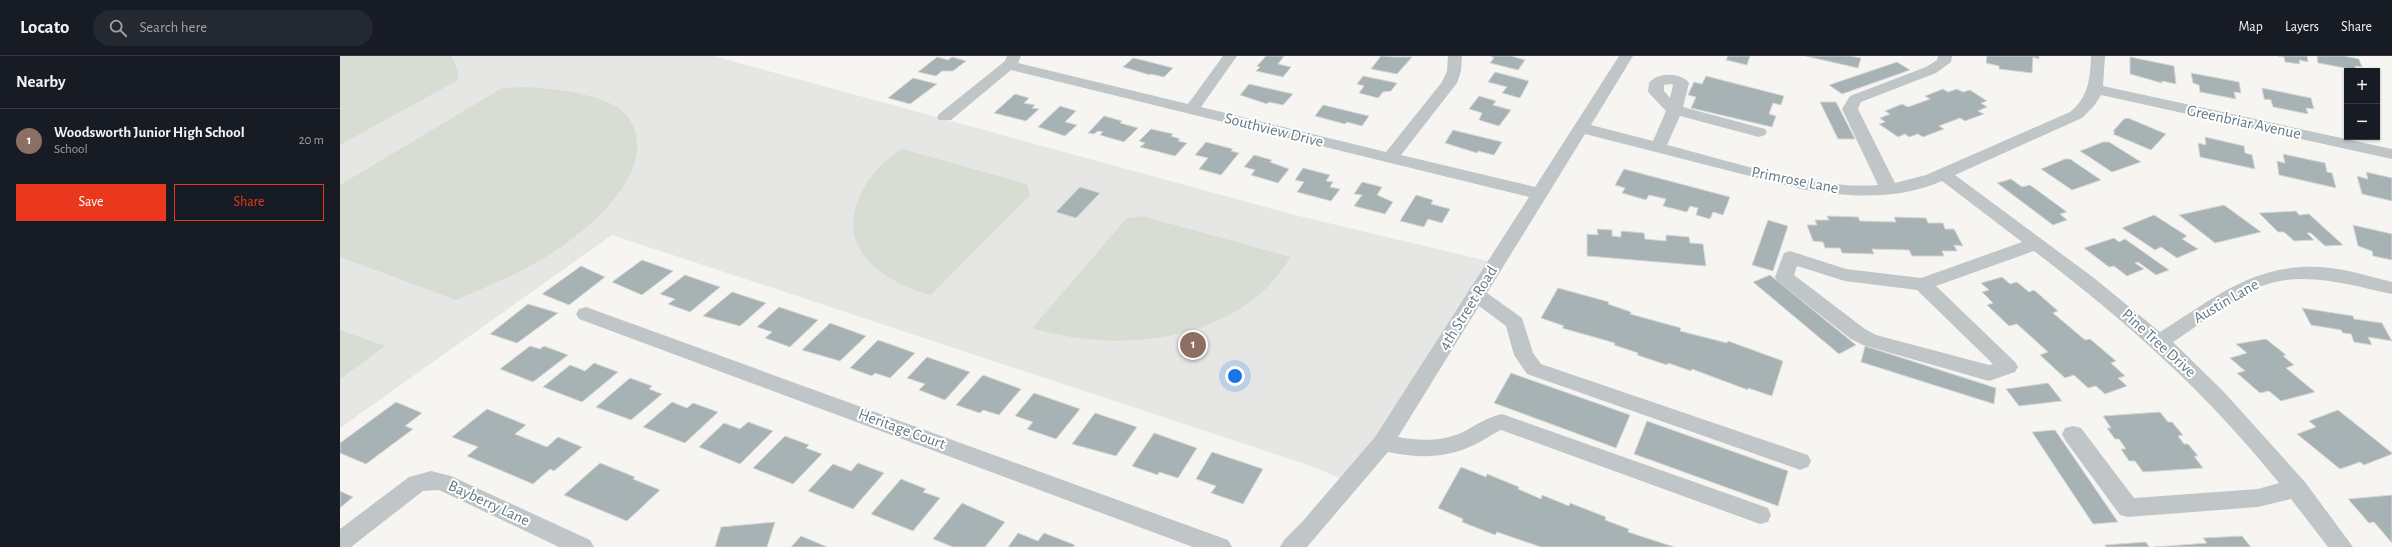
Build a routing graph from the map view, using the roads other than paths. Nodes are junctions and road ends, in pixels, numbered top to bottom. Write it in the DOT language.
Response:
graph roads {
  1 [pos="1230,56"];
  2 [pos="1455,56"];
  3 [pos="1626,56"];
  4 [pos="1945,56"];
  5 [pos="2098,56"];
  6 [pos="1011,61"];
  7 [pos="2096,89"];
  8 [pos="1191,110"];
  9 [pos="945,117"];
  10 [pos="1582,128"];
  11 [pos="1759,132"];
  12 [pos="1658,148"];
  13 [pos="2392,154"];
  14 [pos="1390,158"];
  15 [pos="1943,174"];
  16 [pos="1889,189"];
  17 [pos="1540,194"];
  18 [pos="2035,244"];
  19 [pos="1922,284"];
  20 [pos="2392,288"];
  21 [pos="1476,295"];
  22 [pos="586,314"];
  23 [pos="2159,342"];
  24 [pos="2074,434"];
  25 [pos="1383,443"];
  26 [pos="1800,461"];
  27 [pos="2297,488"];
  28 [pos="1760,516"];
  29 [pos="340,542"];
  30 [pos="582,547"];
  31 [pos="1220,547"];
  32 [pos="1292,547"];
  33 [pos="2341,547"];
  1 -- 8 [label="street"];
  2 -- 14 [label="street"];
  3 -- 10 [label="street, 4th Street Road"];
  4 -- 16 [label="street"];
  5 -- 7 [label="street, Primrose Lane"];
  6 -- 8 [label="street, Southview Drive"];
  6 -- 9 [label="street"];
  7 -- 13 [label="street, Greenbriar Avenue"];
  7 -- 15 [label="street, Primrose Lane"];
  8 -- 14 [label="street, Southview Drive"];
  10 -- 12 [label="street, Primrose Lane"];
  10 -- 17 [label="street, 4th Street Road"];
  11 -- 12 [label="street"];
  12 -- 16 [label="street, Primrose Lane"];
  14 -- 17 [label="street, Southview Drive"];
  15 -- 16 [label="street, Primrose Lane"];
  15 -- 18 [label="street, Pine Tree Drive"];
  17 -- 21 [label="street, 4th Street Road"];
  18 -- 19 [label="street"];
  18 -- 23 [label="street, Pine Tree Drive"];
  19 -- 19 [label="street"];
  20 -- 23 [label="street, Austin Lane"];
  21 -- 25 [label="street, 4th Street Road"];
  21 -- 26 [label="street"];
  22 -- 31 [label="street, Heritage Court"];
  23 -- 27 [label="street, Pine Tree Drive"];
  24 -- 27 [label="street"];
  25 -- 28 [label="street"];
  25 -- 32 [label="street, 4th Street Road"];
  27 -- 33 [label="street, Pine Tree Drive"];
  29 -- 30 [label="street, Bayberry Lane"];
}
